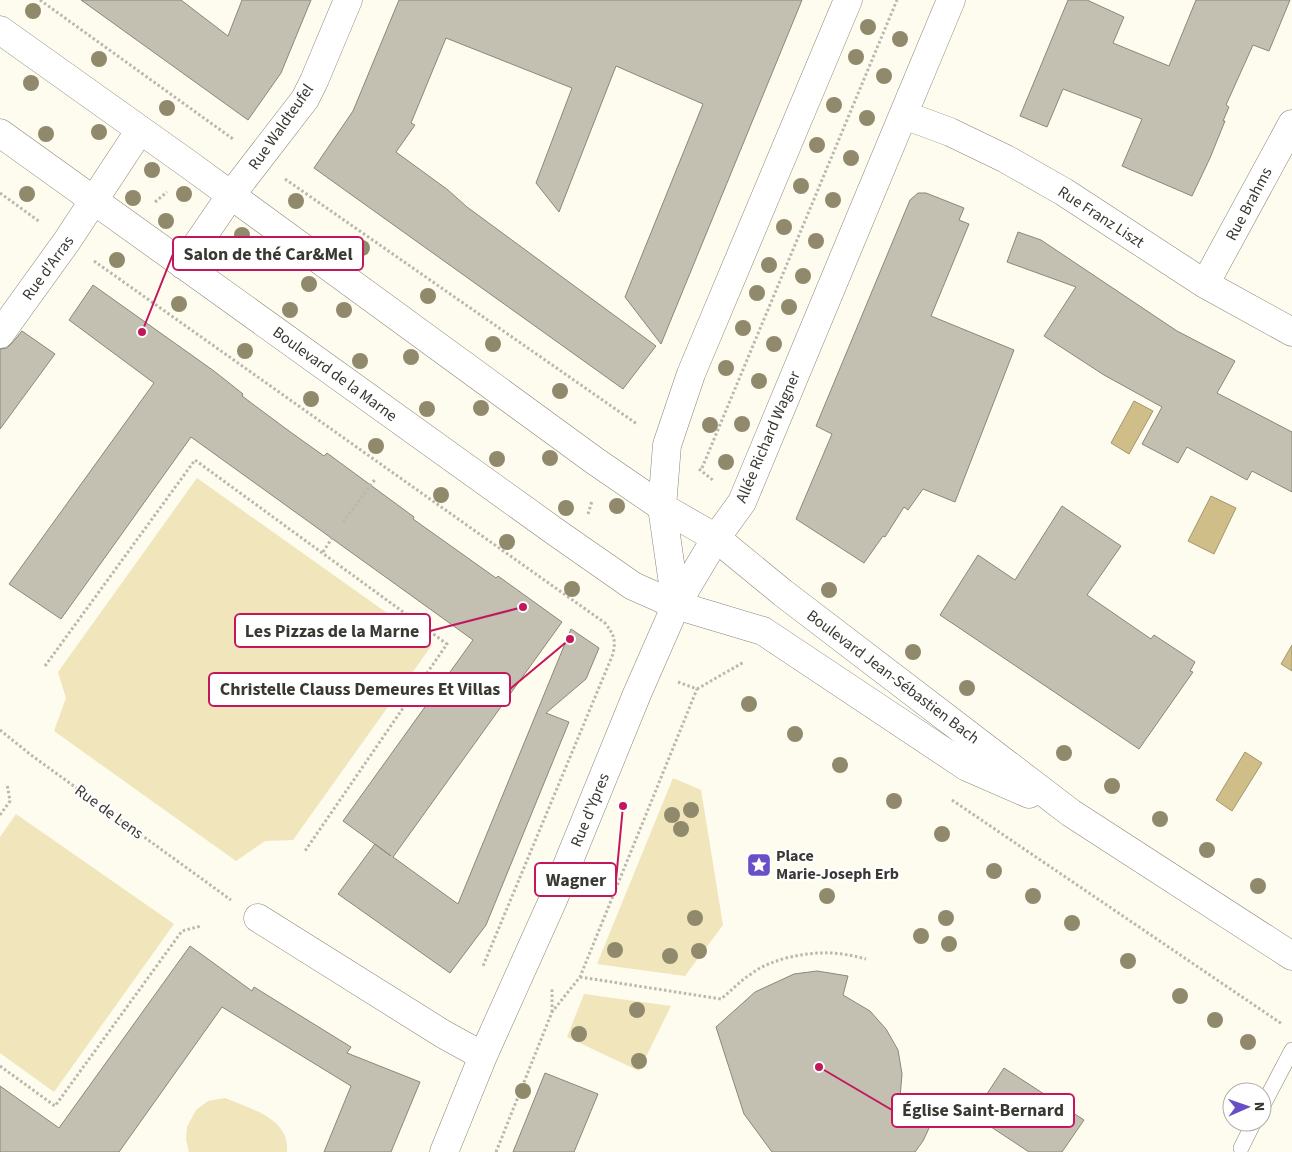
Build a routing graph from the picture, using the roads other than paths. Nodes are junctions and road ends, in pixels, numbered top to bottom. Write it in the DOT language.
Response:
graph roads {
  1 [pos="348,0"];
  2 [pos="848,0"];
  3 [pos="951,0"];
  4 [pos="0,30"];
  5 [pos="904,115"];
  6 [pos="1292,124"];
  7 [pos="140,130"];
  8 [pos="0,133"];
  9 [pos="231,195"];
  10 [pos="94,201"];
  11 [pos="183,265"];
  12 [pos="1205,284"];
  13 [pos="1292,332"];
  14 [pos="0,334"];
  15 [pos="662,507"];
  16 [pos="716,538"];
  17 [pos="676,605"];
  18 [pos="1071,813"];
  19 [pos="258,918"];
  20 [pos="1292,956"];
  21 [pos="1292,1050"];
  22 [pos="483,1056"];
  23 [pos="1272,1089"];
  24 [pos="1249,1132"];
  25 [pos="1241,1148"];
  26 [pos="444,1152"];
  1 -- 9 [label="street, Rue Waldteufel"];
  2 -- 15 [label="street"];
  3 -- 5 [label="street, Allée Richard Wagner"];
  4 -- 7 [label="street"];
  5 -- 12 [label="street, Rue Franz Liszt"];
  5 -- 16 [label="street, Allée Richard Wagner"];
  6 -- 12 [label="street, Rue Brahms"];
  7 -- 9 [label="street"];
  7 -- 10 [label="street, Rue d'Arras"];
  8 -- 10 [label="street, Boulevard de la Marne"];
  9 -- 11 [label="street, Rue Waldteufel"];
  9 -- 15 [label="street"];
  10 -- 11 [label="street, Boulevard de la Marne"];
  10 -- 14 [label="street, Rue d'Arras"];
  11 -- 17 [label="street, Boulevard de la Marne"];
  12 -- 13 [label="street, Rue Franz Liszt"];
  15 -- 16 [label="street, Boulevard Jean-Sébastien Bach"];
  15 -- 17 [label="street"];
  16 -- 17 [label="street, Allée Richard Wagner"];
  16 -- 18 [label="street, Boulevard Jean-Sébastien Bach"];
  17 -- 18 [label="street, Boulevard Jean-Sébastien Bach"];
  17 -- 22 [label="street, Rue d'Ypres"];
  18 -- 20 [label="street, Boulevard Jean-Sébastien Bach"];
  19 -- 22 [label="street"];
  21 -- 23 [label="lane"];
  22 -- 26 [label="street, Rue d'Ypres"];
  24 -- 25 [label="lane"];
}
